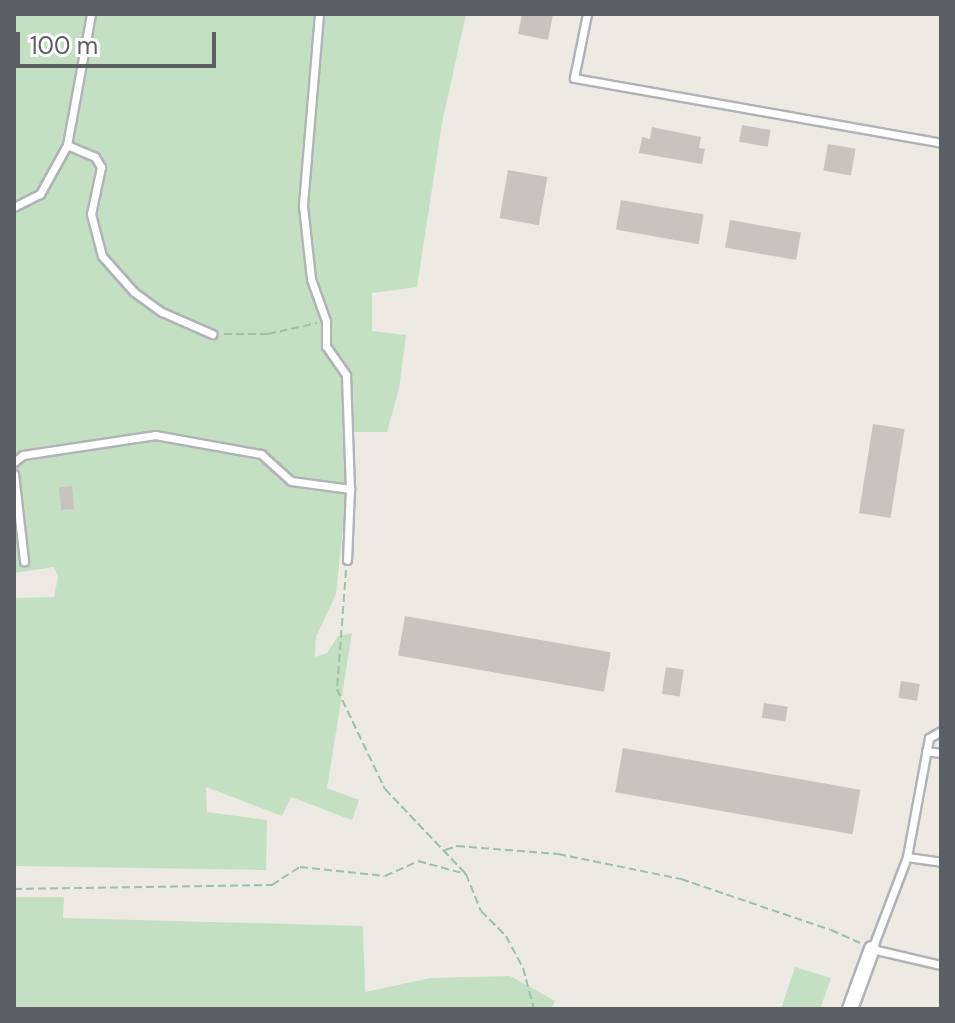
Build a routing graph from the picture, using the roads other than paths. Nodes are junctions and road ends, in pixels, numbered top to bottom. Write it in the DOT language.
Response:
graph roads {
  1 [pos="91,14"];
  2 [pos="319,14"];
  3 [pos="587,14"];
  4 [pos="941,143"];
  5 [pos="67,145"];
  6 [pos="14,207"];
  7 [pos="212,334"];
  8 [pos="14,462"];
  9 [pos="14,474"];
  10 [pos="350,489"];
  11 [pos="347,560"];
  12 [pos="24,561"];
  13 [pos="941,731"];
  14 [pos="926,751"];
  15 [pos="941,753"];
  16 [pos="907,857"];
  17 [pos="941,862"];
  18 [pos="872,949"];
  19 [pos="941,965"];
  20 [pos="850,1009"];
  1 -- 5 [label="lane"];
  2 -- 10 [label="lane"];
  3 -- 4 [label="lane"];
  5 -- 6 [label="lane"];
  5 -- 7 [label="lane"];
  8 -- 10 [label="lane"];
  9 -- 12 [label="lane"];
  10 -- 11 [label="lane"];
  13 -- 14 [label="lane"];
  14 -- 15 [label="lane"];
  14 -- 16 [label="lane"];
  16 -- 17 [label="lane"];
  16 -- 18 [label="lane"];
  18 -- 19 [label="lane"];
  18 -- 20 [label="street"];
}
